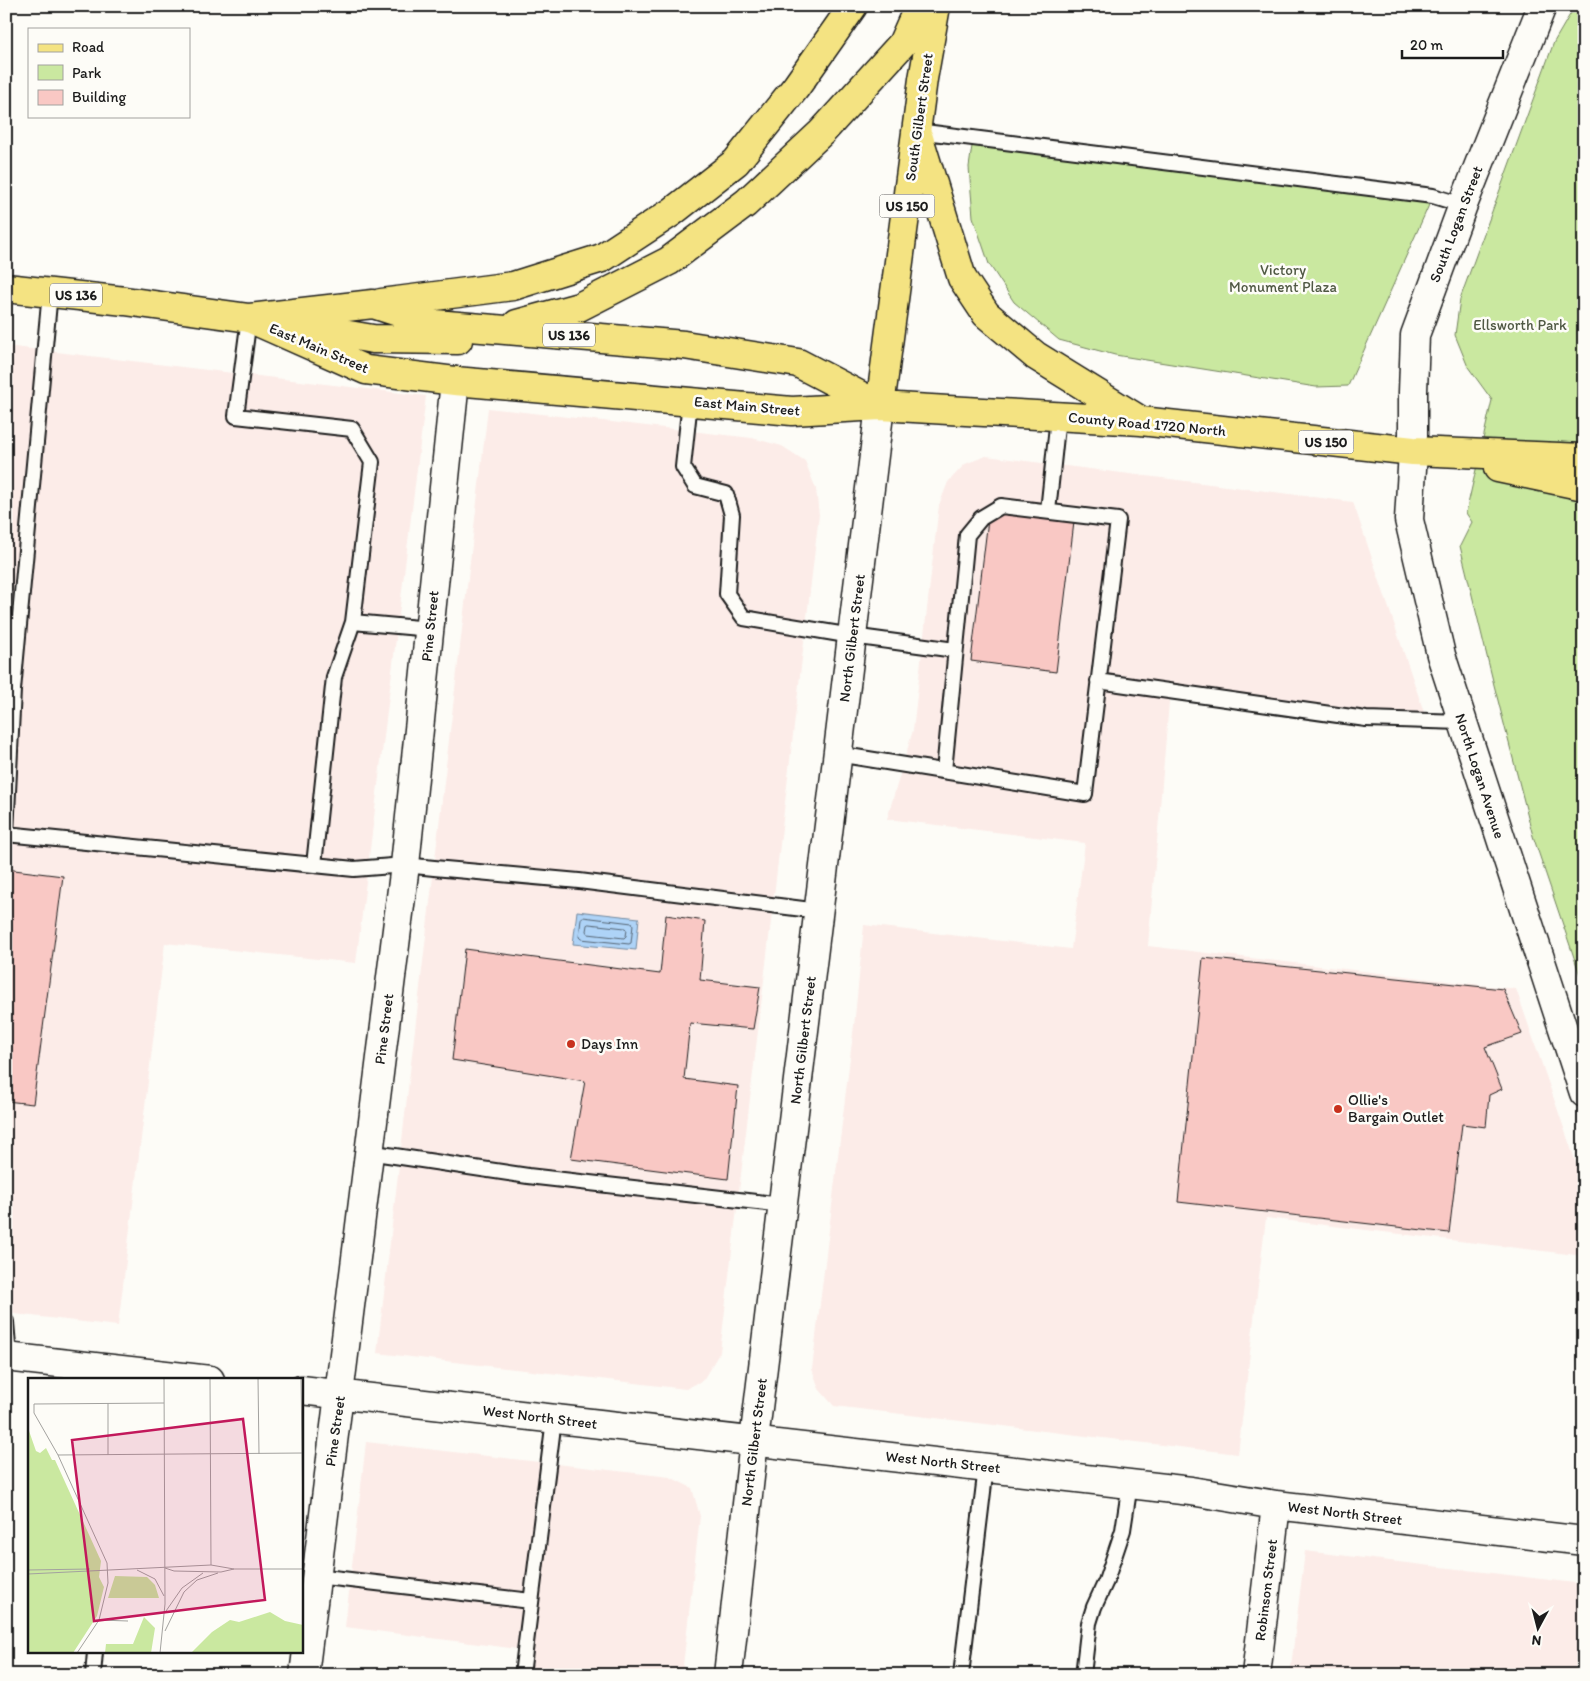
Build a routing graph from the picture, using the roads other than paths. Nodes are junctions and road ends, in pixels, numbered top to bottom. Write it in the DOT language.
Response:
graph roads {
  1 [pos="853,6"];
  2 [pos="919,6"];
  3 [pos="936,6"];
  4 [pos="1542,6"];
  5 [pos="917,131"];
  6 [pos="1463,204"];
  7 [pos="6,288"];
  8 [pos="50,292"];
  9 [pos="373,304"];
  10 [pos="249,318"];
  11 [pos="498,329"];
  12 [pos="455,381"];
  13 [pos="690,401"];
  14 [pos="880,406"];
  15 [pos="1058,417"];
  16 [pos="1141,421"];
  17 [pos="1413,451"];
  18 [pos="1584,458"];
  19 [pos="1584,486"];
  20 [pos="1048,511"];
  21 [pos="353,622"];
  22 [pos="430,630"];
  23 [pos="852,636"];
  24 [pos="955,650"];
  25 [pos="11,672"];
  26 [pos="1098,681"];
  27 [pos="1462,722"];
  28 [pos="838,754"];
  29 [pos="944,771"];
  30 [pos="6,833"];
  31 [pos="314,865"];
  32 [pos="405,865"];
  33 [pos="819,911"];
  34 [pos="1584,1093"];
  35 [pos="368,1152"];
  36 [pos="782,1205"];
  37 [pos="6,1322"];
  38 [pos="7,1357"];
  39 [pos="131,1375"];
  40 [pos="178,1378"];
  41 [pos="302,1390"];
  42 [pos="340,1395"];
  43 [pos="554,1419"];
  44 [pos="754,1441"];
  45 [pos="986,1467"];
  46 [pos="1130,1484"];
  47 [pos="1276,1505"];
  48 [pos="1584,1541"];
  49 [pos="316,1576"];
  50 [pos="531,1601"];
  51 [pos="95,1654"];
  52 [pos="93,1675"];
  53 [pos="304,1675"];
  54 [pos="522,1675"];
  55 [pos="728,1675"];
  56 [pos="961,1675"];
  57 [pos="1083,1675"];
  58 [pos="1256,1675"];
  1 -- 9 [label="main road"];
  2 -- 11 [label="main road"];
  3 -- 5 [label="main road, South Gilbert Street / US 150"];
  4 -- 6 [label="street, South Logan Street"];
  5 -- 6 [label="lane"];
  5 -- 14 [label="main road, South Gilbert Street / US 150"];
  5 -- 16 [label="main road"];
  6 -- 17 [label="street, South Logan Street"];
  7 -- 8 [label="main road, East Main Street / US 136"];
  8 -- 10 [label="main road, East Main Street / US 136"];
  8 -- 25 [label="lane"];
  9 -- 10 [label="main road, East Main Street / US 136"];
  9 -- 11 [label="main road, East Main Street / US 136"];
  10 -- 11 [label="main road"];
  10 -- 12 [label="main road, East Main Street / US 136"];
  10 -- 21 [label="lane"];
  11 -- 14 [label="main road, East Main Street / US 136"];
  12 -- 13 [label="main road, East Main Street / US 136"];
  12 -- 22 [label="street, Pine Street"];
  13 -- 14 [label="main road, East Main Street / US 136"];
  13 -- 23 [label="lane"];
  14 -- 15 [label="main road, County Road 1720 North / US 150"];
  14 -- 23 [label="street, North Gilbert Street"];
  15 -- 16 [label="main road, County Road 1720 North / US 150"];
  15 -- 20 [label="lane"];
  16 -- 17 [label="main road, County Road 1720 North / US 150"];
  17 -- 18 [label="main road, County Road 1720 North / US 150"];
  17 -- 19 [label="main road, County Road 1720 North / US 150"];
  17 -- 27 [label="street, North Logan Avenue"];
  20 -- 24 [label="lane"];
  20 -- 26 [label="lane"];
  21 -- 22 [label="lane"];
  21 -- 31 [label="lane"];
  22 -- 32 [label="street, Pine Street"];
  23 -- 24 [label="lane"];
  23 -- 28 [label="street, North Gilbert Street"];
  24 -- 29 [label="lane"];
  25 -- 30 [label="lane"];
  26 -- 27 [label="lane"];
  26 -- 29 [label="lane"];
  27 -- 34 [label="street, North Logan Avenue"];
  28 -- 29 [label="lane"];
  28 -- 33 [label="street, North Gilbert Street"];
  30 -- 31 [label="lane"];
  31 -- 32 [label="lane"];
  32 -- 33 [label="lane"];
  32 -- 35 [label="street, Pine Street"];
  33 -- 36 [label="street, North Gilbert Street"];
  35 -- 36 [label="lane"];
  35 -- 42 [label="street, Pine Street"];
  36 -- 44 [label="street, North Gilbert Street"];
  37 -- 38 [label="lane"];
  38 -- 39 [label="street"];
  39 -- 40 [label="street"];
  41 -- 42 [label="street, West North Street"];
  42 -- 43 [label="street, West North Street"];
  42 -- 49 [label="street, Pine Street"];
  43 -- 44 [label="street, West North Street"];
  43 -- 50 [label="lane"];
  44 -- 45 [label="street, West North Street"];
  44 -- 55 [label="street, North Gilbert Street"];
  45 -- 46 [label="street, West North Street"];
  45 -- 56 [label="lane"];
  46 -- 47 [label="street, West North Street"];
  46 -- 57 [label="lane"];
  47 -- 48 [label="street, West North Street"];
  47 -- 58 [label="street, Robinson Street"];
  49 -- 50 [label="lane"];
  49 -- 53 [label="street, Pine Street"];
  50 -- 54 [label="lane"];
  51 -- 52 [label="lane"];
}
